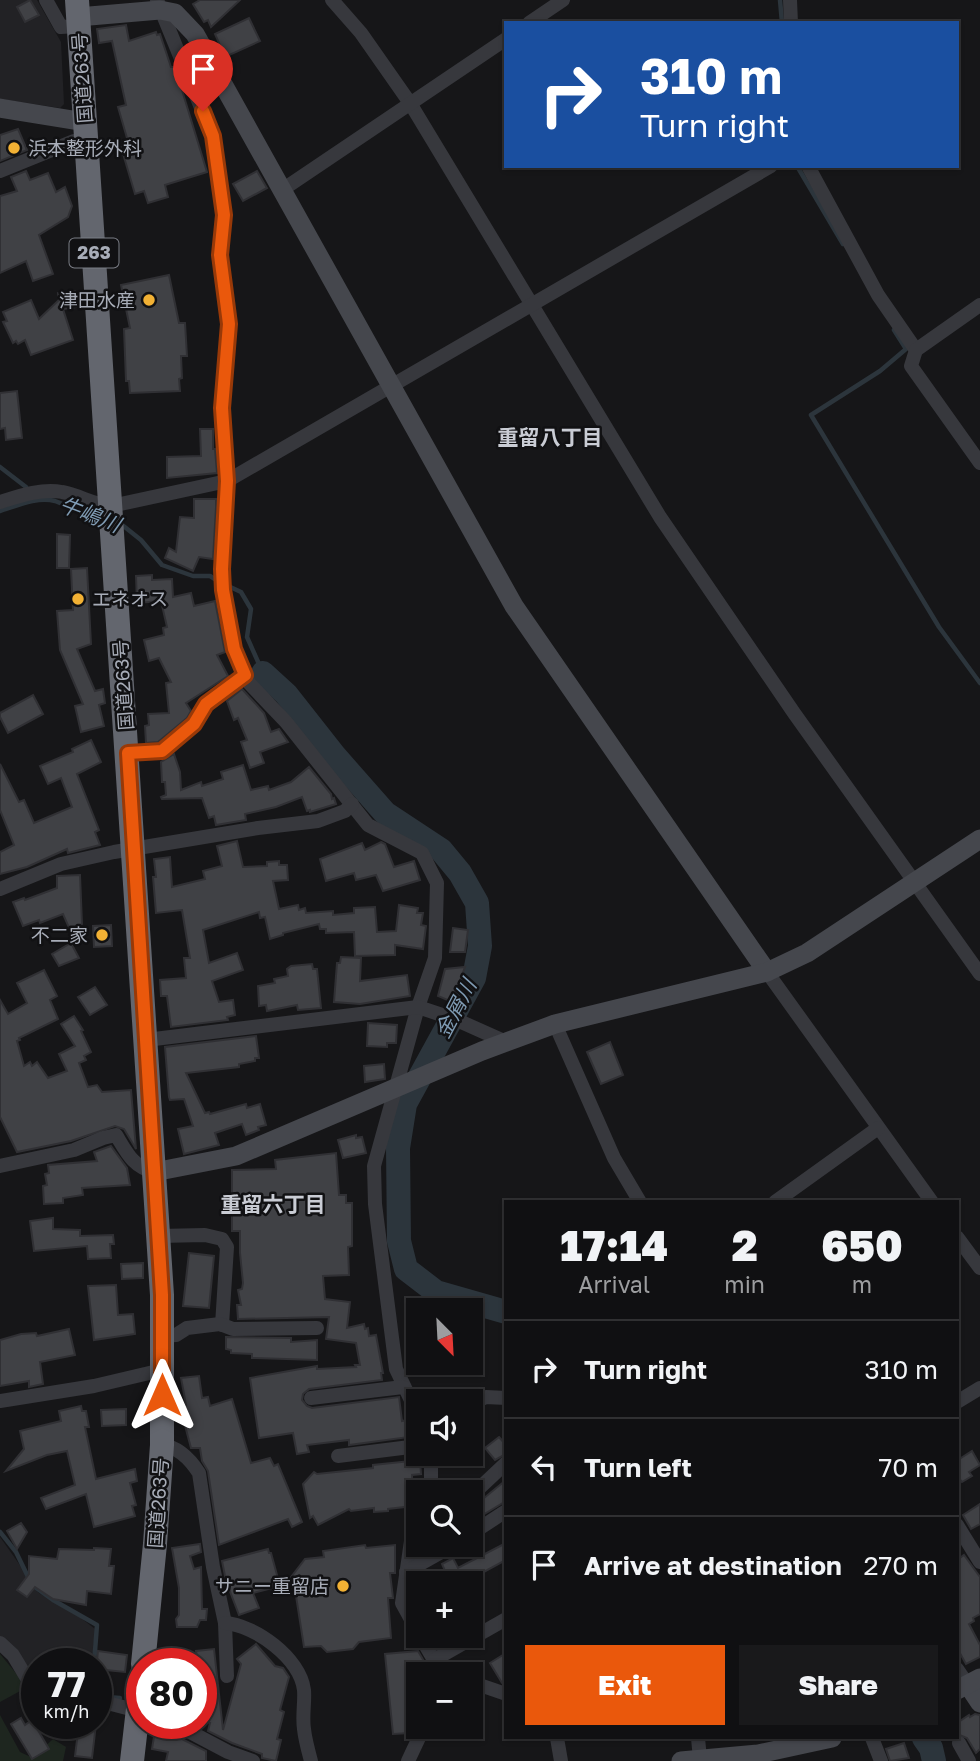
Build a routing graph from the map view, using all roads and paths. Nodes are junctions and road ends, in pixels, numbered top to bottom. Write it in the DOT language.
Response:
graph roads {
  1 [pos="46,0"];
  2 [pos="332,0"];
  3 [pos="563,0"];
  4 [pos="790,0"];
  5 [pos="159,5"];
  6 [pos="78,14"];
  7 [pos="532,21"];
  8 [pos="791,21"];
  9 [pos="504,39"];
  10 [pos="410,103"];
  11 [pos="0,108"];
  12 [pos="86,132"];
  13 [pos="768,168"];
  14 [pos="809,168"];
  15 [pos="0,171"];
  16 [pos="282,190"];
  17 [pos="533,304"];
  18 [pos="980,305"];
  19 [pos="916,350"];
  20 [pos="393,385"];
  21 [pos="980,463"];
  22 [pos="227,481"];
  23 [pos="0,502"];
  24 [pos="112,518"];
  25 [pos="245,675"];
  26 [pos="128,753"];
  27 [pos="352,804"];
  28 [pos="980,839"];
  29 [pos="133,850"];
  30 [pos="913,882"];
  31 [pos="0,889"];
  32 [pos="767,972"];
  33 [pos="980,974"];
  34 [pos="418,1007"];
  35 [pos="555,1024"];
  36 [pos="146,1040"];
  37 [pos="506,1042"];
  38 [pos="395,1089"];
  39 [pos="878,1128"];
  40 [pos="0,1166"];
  41 [pos="154,1172"];
  42 [pos="639,1200"];
  43 [pos="778,1200"];
  44 [pos="931,1200"];
  45 [pos="159,1236"];
  46 [pos="959,1240"];
  47 [pos="980,1268"];
  48 [pos="222,1325"];
  49 [pos="317,1328"];
  50 [pos="163,1336"];
  51 [pos="163,1370"];
  52 [pos="403,1387"];
  53 [pos="980,1388"];
  54 [pos="406,1393"];
  55 [pos="311,1398"];
  56 [pos="483,1398"];
  57 [pos="504,1398"];
  58 [pos="0,1401"];
  59 [pos="959,1401"];
  60 [pos="162,1446"];
  61 [pos="406,1448"];
  62 [pos="338,1456"];
  63 [pos="504,1465"];
  64 [pos="483,1485"];
  65 [pos="504,1512"];
  66 [pos="483,1526"];
  67 [pos="959,1528"];
  68 [pos="433,1557"];
  69 [pos="980,1562"];
  70 [pos="408,1571"];
  71 [pos="406,1572"];
  72 [pos="406,1610"];
  73 [pos="504,1620"];
  74 [pos="225,1623"];
  75 [pos="0,1643"];
  76 [pos="145,1648"];
  77 [pos="449,1662"];
  78 [pos="21,1668"];
  79 [pos="227,1676"];
  80 [pos="966,1681"];
  81 [pos="483,1686"];
  82 [pos="504,1692"];
  83 [pos="980,1703"];
  84 [pos="136,1739"];
  85 [pos="203,1739"];
  86 [pos="418,1739"];
  87 [pos="557,1739"];
  88 [pos="698,1739"];
  89 [pos="819,1739"];
  90 [pos="872,1739"];
  91 [pos="959,1743"];
  92 [pos="759,1757"];
  93 [pos="690,1760"];
  94 [pos="132,1761"];
  95 [pos="253,1761"];
  96 [pos="311,1761"];
  97 [pos="408,1761"];
  98 [pos="561,1761"];
  99 [pos="881,1761"];
  100 [pos="969,1761"];
  1 -- 6 [label="street"];
  2 -- 10 [label="street"];
  3 -- 7 [label="street"];
  4 -- 8 [label="street"];
  5 -- 6 [label="street"];
  5 -- 16 [label="street"];
  5 -- 22 [label="street"];
  6 -- 12 [label="highway, 国道263号 / 263"];
  9 -- 10 [label="street"];
  10 -- 16 [label="street"];
  10 -- 17 [label="street"];
  11 -- 12 [label="street"];
  12 -- 15 [label="street"];
  12 -- 24 [label="highway, 国道263号 / 263"];
  13 -- 17 [label="street"];
  14 -- 19 [label="street"];
  16 -- 20 [label="street"];
  17 -- 20 [label="street"];
  17 -- 30 [label="street"];
  18 -- 19 [label="street"];
  19 -- 21 [label="street"];
  20 -- 22 [label="street"];
  20 -- 32 [label="street"];
  22 -- 24 [label="street"];
  22 -- 25 [label="street"];
  23 -- 24 [label="street"];
  24 -- 26 [label="highway, 国道263号 / 263"];
  25 -- 26 [label="street"];
  25 -- 27 [label="street"];
  26 -- 29 [label="highway, 国道263号 / 263"];
  27 -- 29 [label="street"];
  27 -- 34 [label="street"];
  28 -- 30 [label="street"];
  29 -- 31 [label="street"];
  29 -- 36 [label="highway, 国道263号 / 263"];
  30 -- 32 [label="street"];
  30 -- 33 [label="street"];
  32 -- 35 [label="street"];
  32 -- 39 [label="street"];
  34 -- 36 [label="street"];
  34 -- 37 [label="street"];
  34 -- 38 [label="street"];
  35 -- 37 [label="street"];
  35 -- 42 [label="street"];
  36 -- 41 [label="highway, 国道263号 / 263"];
  37 -- 38 [label="street"];
  38 -- 41 [label="street"];
  38 -- 52 [label="street"];
  39 -- 43 [label="street"];
  39 -- 44 [label="street"];
  40 -- 41 [label="street"];
  41 -- 45 [label="highway, 国道263号 / 263"];
  45 -- 48 [label="street"];
  45 -- 50 [label="highway, 国道263号 / 263"];
  46 -- 47 [label="street"];
  48 -- 49 [label="street"];
  48 -- 50 [label="street"];
  50 -- 51 [label="highway, 国道263号 / 263"];
  51 -- 58 [label="street"];
  51 -- 60 [label="highway, 国道263号 / 263"];
  52 -- 54 [label="street"];
  52 -- 55 [label="street"];
  53 -- 59 [label="street"];
  56 -- 57 [label="street"];
  60 -- 74 [label="street"];
  60 -- 76 [label="highway, 国道263号 / 263"];
  61 -- 62 [label="street"];
  63 -- 64 [label="street"];
  65 -- 66 [label="street"];
  67 -- 69 [label="street"];
  68 -- 70 [label="street"];
  71 -- 72 [label="street"];
  73 -- 77 [label="street"];
  74 -- 79 [label="street"];
  74 -- 96 [label="street"];
  75 -- 78 [label="street"];
  80 -- 83 [label="street"];
  81 -- 82 [label="street"];
  84 -- 94 [label="highway"];
  85 -- 95 [label="street"];
  86 -- 97 [label="street"];
  87 -- 98 [label="street"];
  88 -- 93 [label="street"];
  89 -- 92 [label="street"];
  90 -- 99 [label="street"];
  91 -- 100 [label="street"];
  92 -- 93 [label="street"];
}
